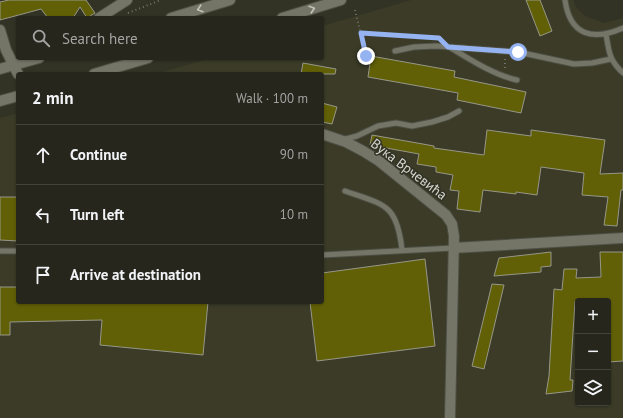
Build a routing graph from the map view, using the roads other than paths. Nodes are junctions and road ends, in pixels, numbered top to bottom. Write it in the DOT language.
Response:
graph roads {
  1 [pos="127,0"];
  2 [pos="230,0"];
  3 [pos="341,0"];
  4 [pos="565,0"];
  5 [pos="102,16"];
  6 [pos="178,16"];
  7 [pos="289,16"];
  8 [pos="623,28"];
  9 [pos="0,30"];
  10 [pos="606,34"];
  11 [pos="448,47"];
  12 [pos="395,51"];
  13 [pos="611,59"];
  14 [pos="35,60"];
  15 [pos="141,60"];
  16 [pos="0,69"];
  17 [pos="16,70"];
  18 [pos="101,72"];
  19 [pos="623,73"];
  20 [pos="517,80"];
  21 [pos="16,97"];
  22 [pos="0,102"];
  23 [pos="459,111"];
  24 [pos="324,135"];
  25 [pos="339,140"];
  26 [pos="345,191"];
  27 [pos="623,238"];
  28 [pos="453,248"];
  29 [pos="0,250"];
  30 [pos="402,250"];
  31 [pos="16,251"];
  32 [pos="324,254"];
  33 [pos="450,418"];
  1 -- 5 [label="street"];
  2 -- 6 [label="street, one-way"];
  7 -- 3 [label="street, one-way"];
  4 -- 10 [label="lane"];
  8 -- 10 [label="lane"];
  9 -- 17 [label="street"];
  10 -- 13 [label="lane"];
  11 -- 12 [label="lane"];
  11 -- 13 [label="lane"];
  11 -- 20 [label="lane"];
  13 -- 19 [label="lane"];
  14 -- 17 [label="street"];
  15 -- 18 [label="street"];
  16 -- 17 [label="street"];
  21 -- 22 [label="street"];
  23 -- 25 [label="lane"];
  24 -- 25 [label="street, Вука Врчевића"];
  25 -- 28 [label="street, Вука Врчевића"];
  26 -- 30 [label="lane"];
  27 -- 28 [label="street"];
  28 -- 30 [label="lane"];
  28 -- 33 [label="street, Вука Врчевића"];
  29 -- 31 [label="lane"];
  30 -- 32 [label="lane"];
}
